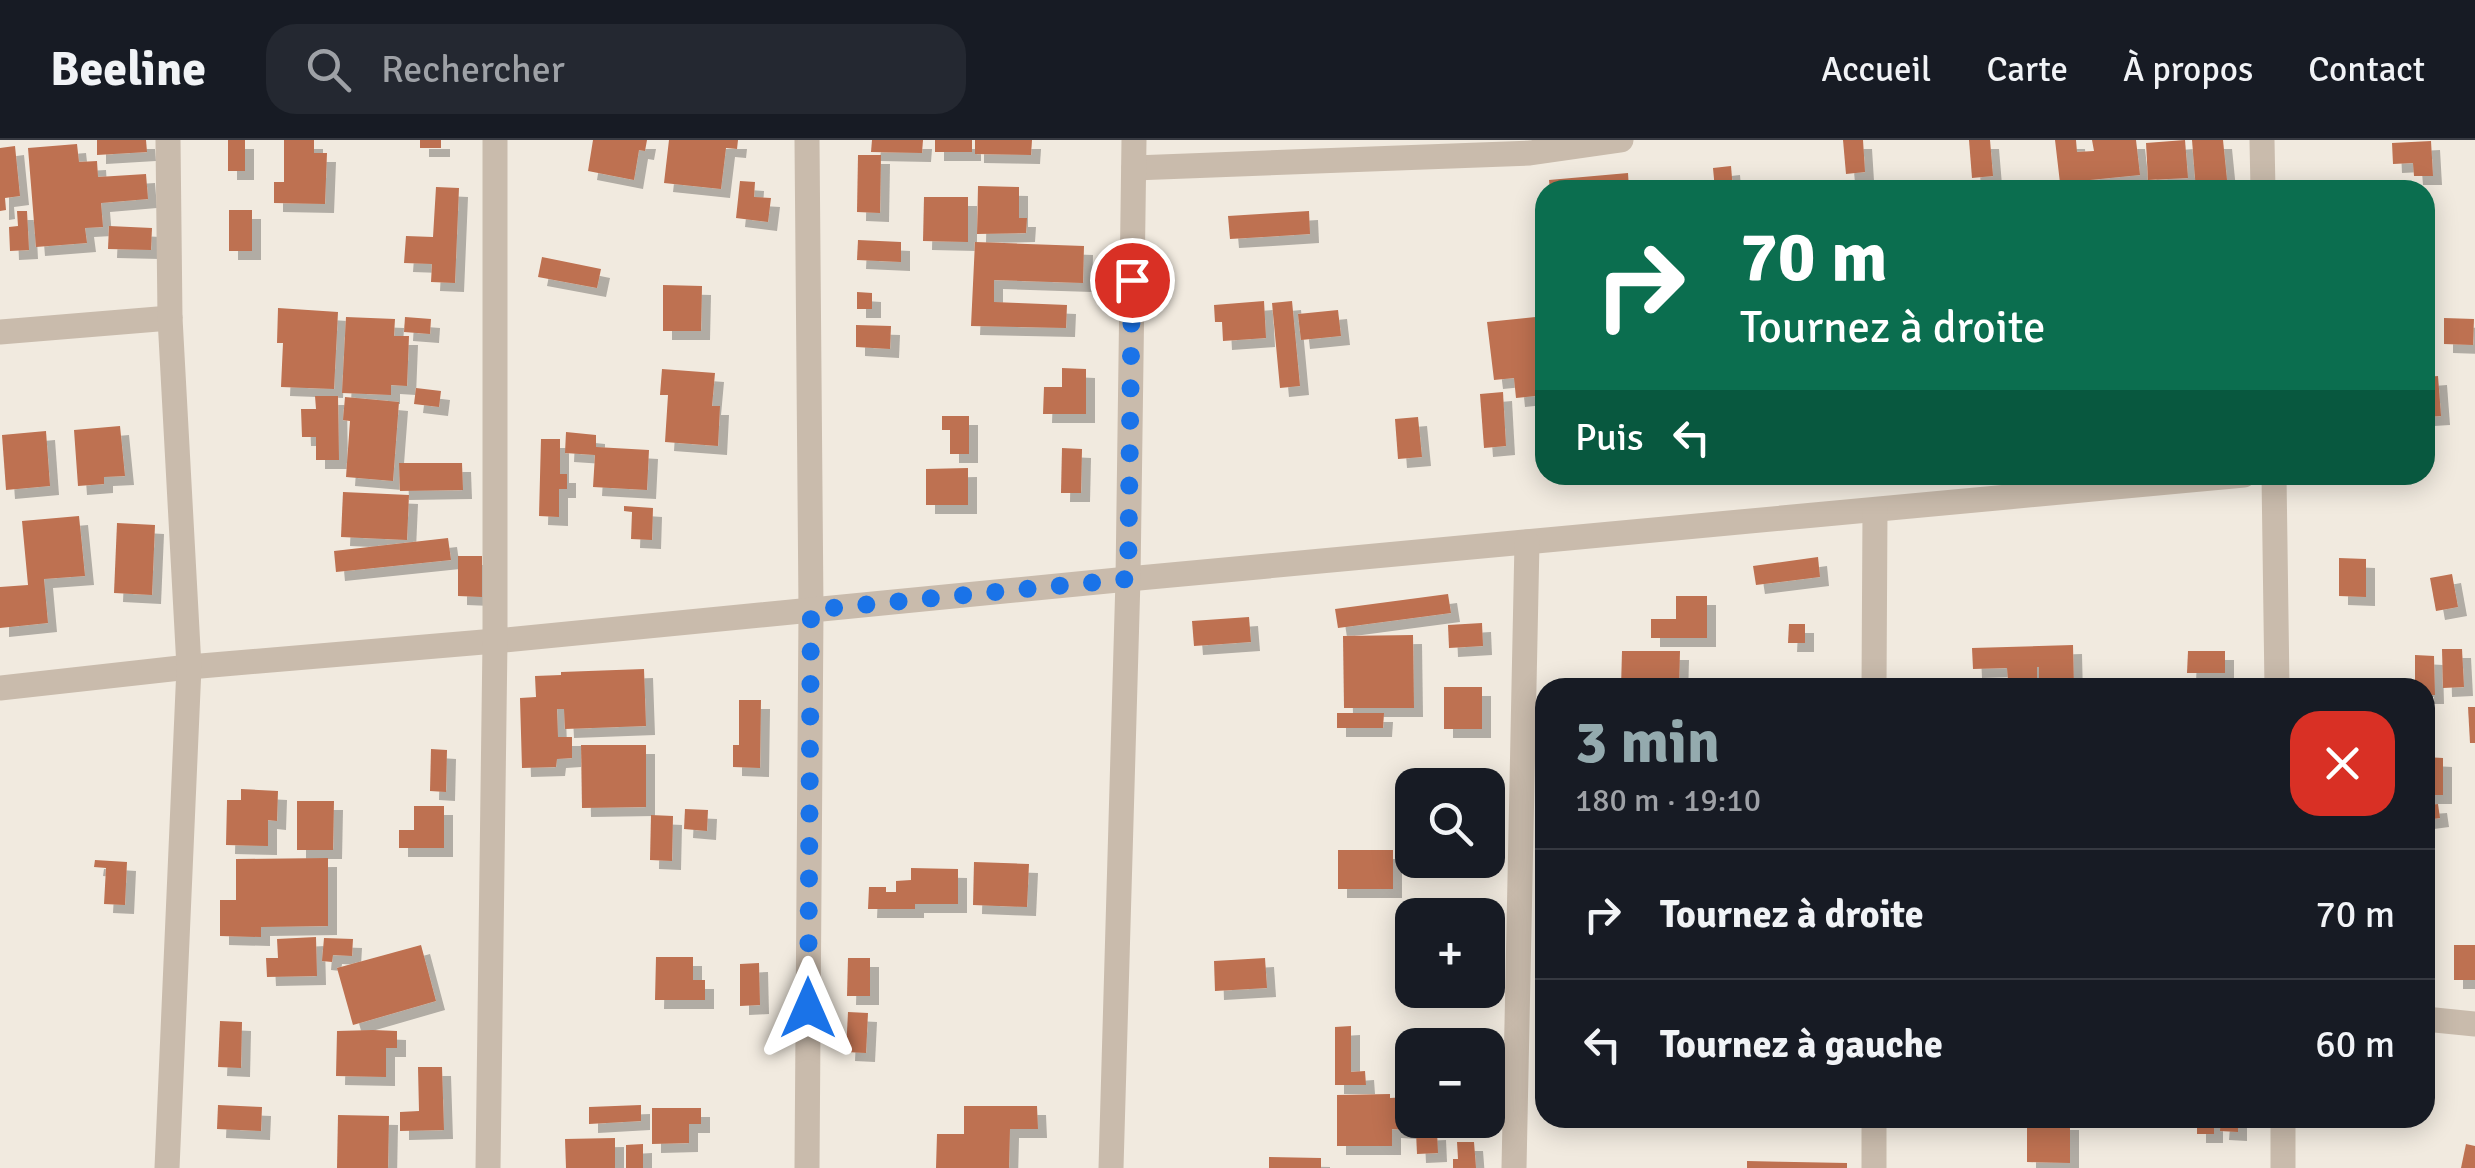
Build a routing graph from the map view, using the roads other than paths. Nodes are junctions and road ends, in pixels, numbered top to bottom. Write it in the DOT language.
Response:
graph roads {
  1 [pos="168,140"];
  2 [pos="495,140"];
  3 [pos="807,140"];
  4 [pos="1134,140"];
  5 [pos="1621,140"];
  6 [pos="2262,140"];
  7 [pos="1530,147"];
  8 [pos="1134,168"];
  9 [pos="2264,180"];
  10 [pos="170,318"];
  11 [pos="0,332"];
  12 [pos="2139,485"];
  13 [pos="2274,485"];
  14 [pos="1875,510"];
  15 [pos="1526,542"];
  16 [pos="1128,579"];
  17 [pos="811,610"];
  18 [pos="495,641"];
  19 [pos="189,667"];
  20 [pos="1874,678"];
  21 [pos="2277,678"];
  22 [pos="0,688"];
  23 [pos="2435,1020"];
  24 [pos="2475,1024"];
  25 [pos="1874,1128"];
  26 [pos="2283,1128"];
  27 [pos="167,1168"];
  28 [pos="488,1168"];
  29 [pos="808,1168"];
  30 [pos="1111,1168"];
  31 [pos="1514,1168"];
  32 [pos="1874,1168"];
  33 [pos="2284,1168"];
  1 -- 10 [label="street"];
  2 -- 18 [label="street"];
  3 -- 17 [label="street"];
  4 -- 8 [label="street"];
  5 -- 7 [label="street"];
  6 -- 9 [label="street"];
  7 -- 8 [label="street"];
  8 -- 16 [label="street"];
  10 -- 11 [label="street"];
  10 -- 19 [label="street"];
  12 -- 14 [label="street"];
  13 -- 21 [label="street"];
  14 -- 15 [label="street"];
  14 -- 20 [label="street"];
  15 -- 16 [label="street"];
  15 -- 31 [label="street"];
  16 -- 17 [label="street"];
  16 -- 30 [label="street"];
  17 -- 18 [label="street"];
  17 -- 29 [label="street"];
  18 -- 19 [label="street"];
  18 -- 28 [label="street"];
  19 -- 22 [label="street"];
  19 -- 27 [label="street"];
  23 -- 24 [label="street"];
  25 -- 32 [label="street"];
  26 -- 33 [label="street"];
}
